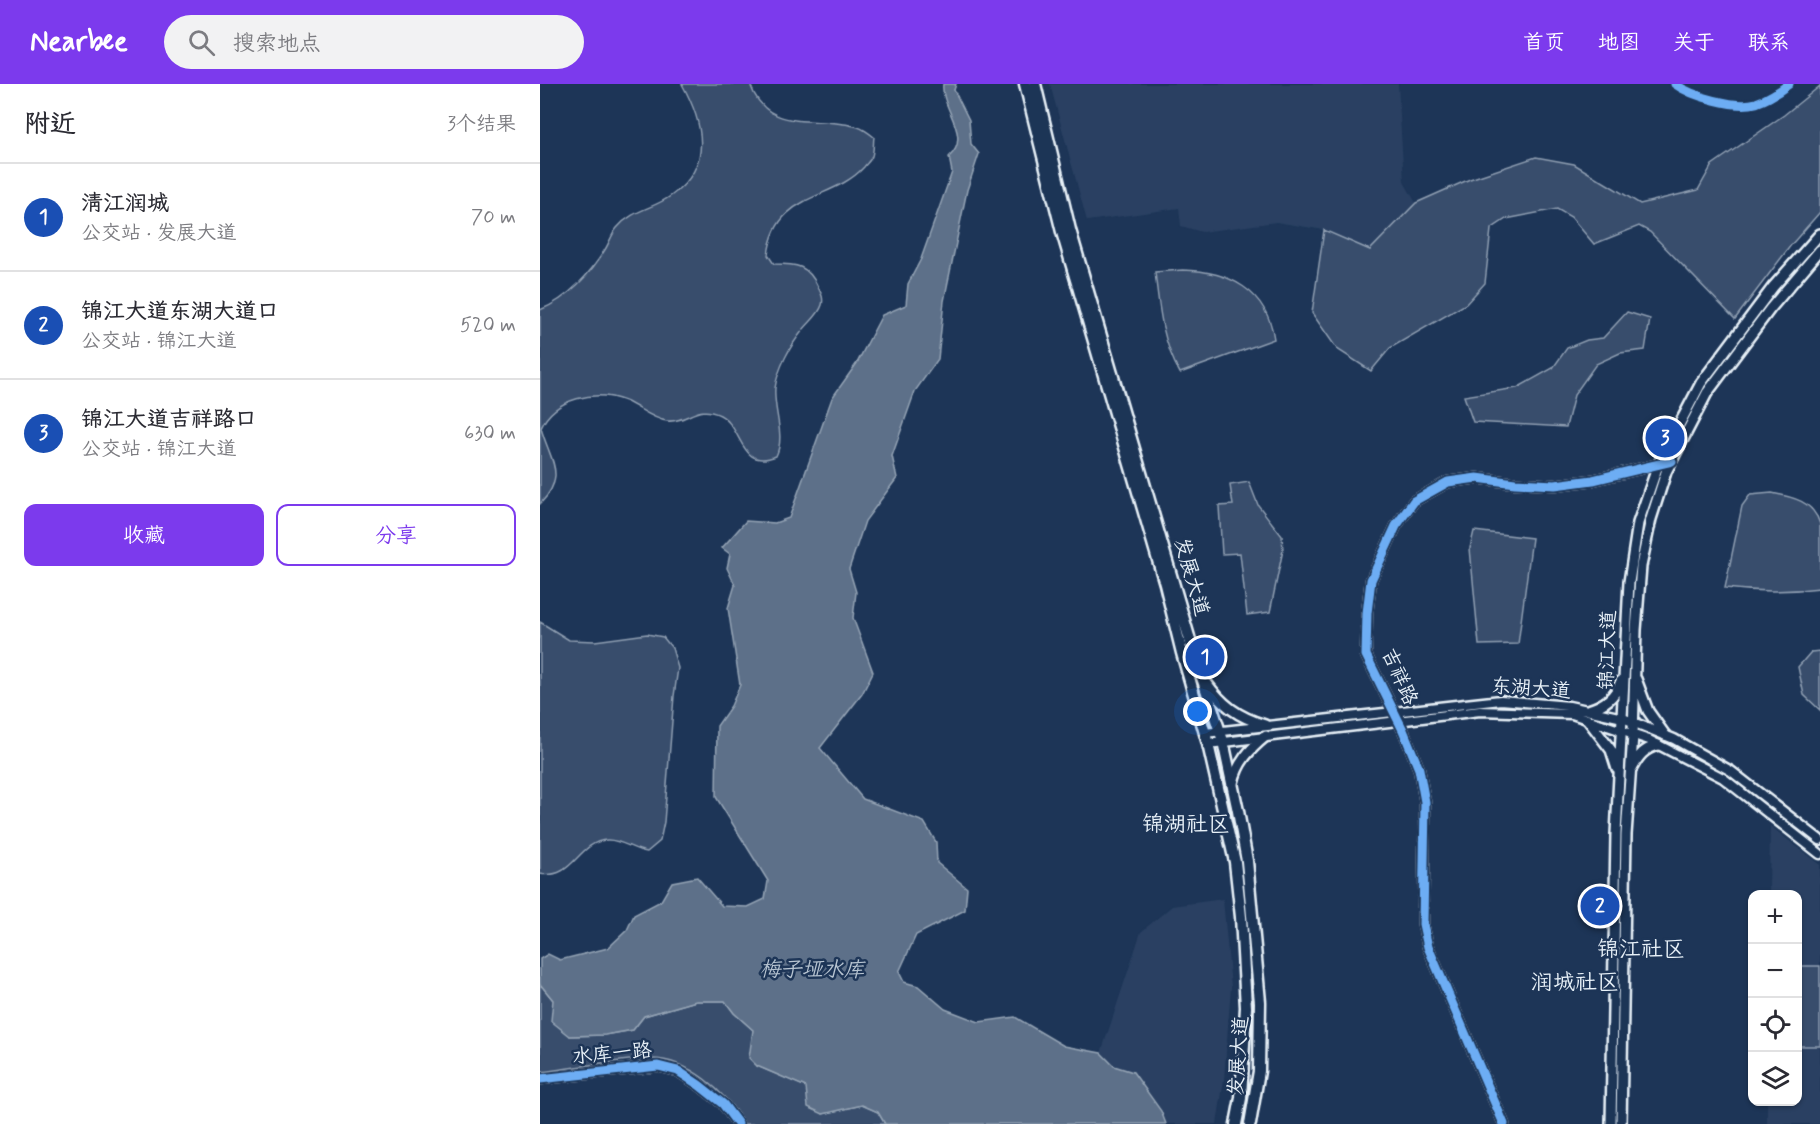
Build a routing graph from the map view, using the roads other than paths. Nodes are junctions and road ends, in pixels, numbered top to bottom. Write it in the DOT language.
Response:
graph roads {
  1 [pos="1025,84"];
  2 [pos="1035,84"];
  3 [pos="1675,84"];
  4 [pos="1789,84"];
  5 [pos="1820,234"];
  6 [pos="1820,250"];
  7 [pos="1672,461"];
  8 [pos="1658,465"];
  9 [pos="1630,674"];
  10 [pos="1202,676"];
  11 [pos="1393,711"];
  12 [pos="1588,715"];
  13 [pos="1623,718"];
  14 [pos="1398,721"];
  15 [pos="1633,722"];
  16 [pos="1265,725"];
  17 [pos="1220,730"];
  18 [pos="1621,731"];
  19 [pos="1205,733"];
  20 [pos="1633,735"];
  21 [pos="1665,735"];
  22 [pos="1266,736"];
  23 [pos="1223,741"];
  24 [pos="1208,744"];
  25 [pos="1658,745"];
  26 [pos="1629,773"];
  27 [pos="1618,774"];
  28 [pos="1233,785"];
  29 [pos="1820,840"];
  30 [pos="1820,854"];
  31 [pos="540,1079"];
  32 [pos="738,1124"];
  33 [pos="1236,1124"];
  34 [pos="1250,1124"];
  35 [pos="1504,1124"];
  36 [pos="1611,1124"];
  37 [pos="1621,1124"];
  1 -- 19 [label="highway, 发展大道"];
  2 -- 10 [label="highway, 发展大道"];
  3 -- 4 [label="street"];
  5 -- 8 [label="main road, 锦江大道"];
  6 -- 7 [label="main road, 锦江大道"];
  7 -- 8 [label="main road, 吉祥路"];
  7 -- 9 [label="main road, 锦江大道"];
  8 -- 9 [label="main road, 锦江大道"];
  8 -- 11 [label="main road, 吉祥路"];
  9 -- 12 [label="main road"];
  9 -- 13 [label="main road, 锦江大道"];
  9 -- 15 [label="main road, 锦江大道"];
  9 -- 21 [label="main road"];
  10 -- 16 [label="main road"];
  10 -- 17 [label="highway, 发展大道"];
  11 -- 12 [label="main road, 东湖大道"];
  11 -- 14 [label="main road, 吉祥路"];
  11 -- 16 [label="main road, 东湖大道"];
  12 -- 13 [label="main road, 东湖大道"];
  12 -- 14 [label="main road, 东湖大道"];
  12 -- 18 [label="main road, 东湖大道"];
  12 -- 27 [label="main road"];
  13 -- 15 [label="main road, 东湖大道"];
  13 -- 18 [label="main road, 锦江大道"];
  14 -- 22 [label="main road, 东湖大道"];
  14 -- 35 [label="main road, 吉祥路"];
  15 -- 20 [label="main road, 锦江大道"];
  15 -- 21 [label="main road, 东湖大道"];
  16 -- 17 [label="main road, 东湖大道"];
  17 -- 19 [label="main road, 东湖大道"];
  17 -- 23 [label="highway, 发展大道"];
  18 -- 20 [label="main road, 东湖大道"];
  18 -- 27 [label="main road, 锦江大道"];
  19 -- 24 [label="highway, 发展大道"];
  20 -- 25 [label="main road, 东湖大道"];
  20 -- 26 [label="main road, 锦江大道"];
  21 -- 29 [label="main road, 东湖大道"];
  22 -- 23 [label="main road, 东湖大道"];
  22 -- 28 [label="main road"];
  23 -- 24 [label="main road, 东湖大道"];
  23 -- 28 [label="highway, 发展大道"];
  24 -- 33 [label="highway, 发展大道"];
  25 -- 26 [label="main road"];
  25 -- 30 [label="main road, 东湖大道"];
  26 -- 37 [label="main road, 锦江大道"];
  27 -- 36 [label="main road, 锦江大道"];
  28 -- 34 [label="highway, 发展大道"];
  31 -- 32 [label="main road, 水库一路"];
}
